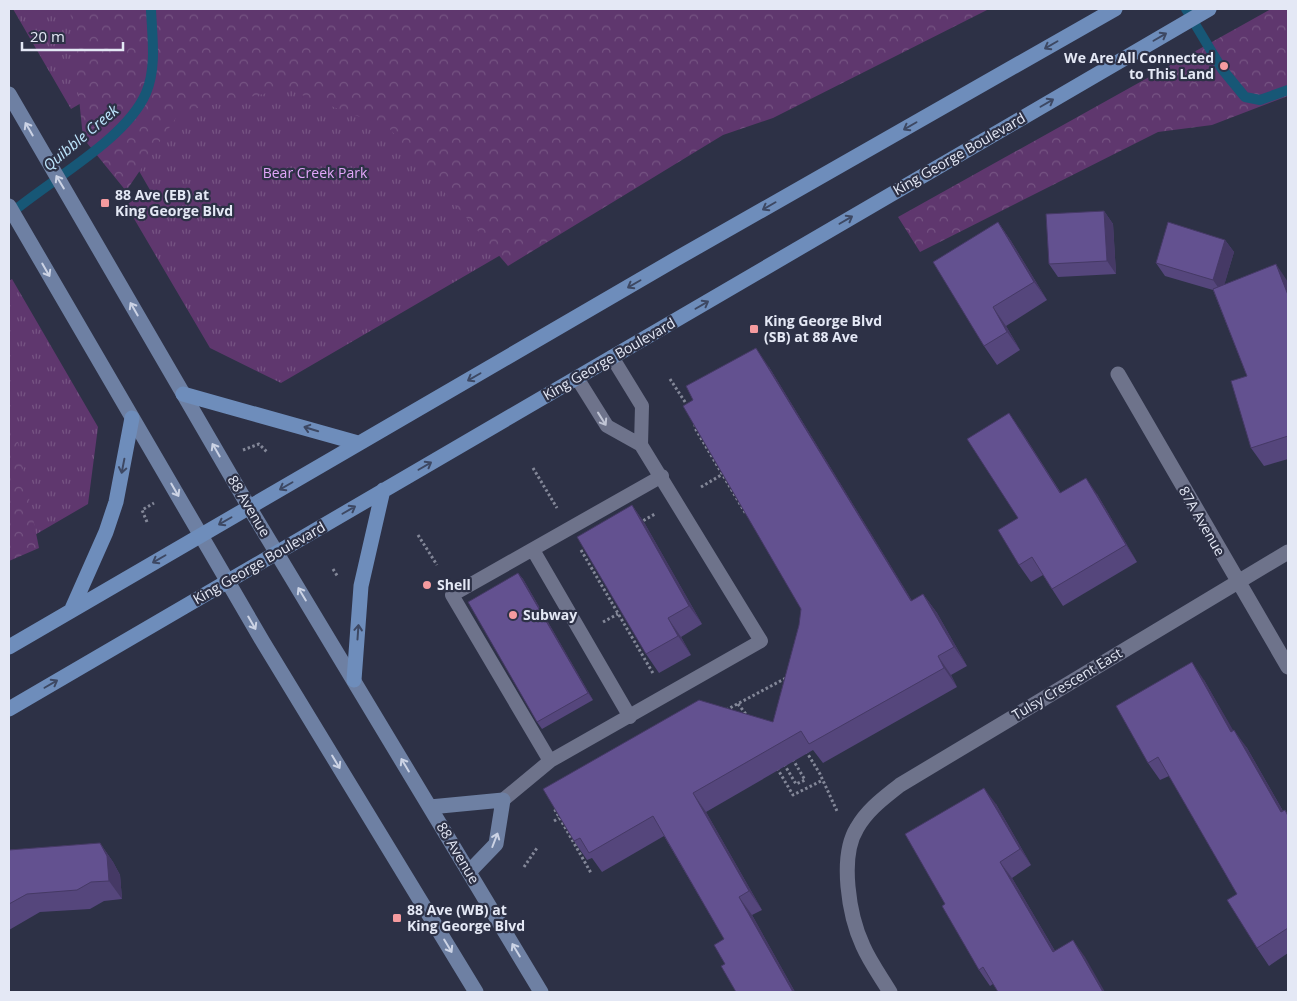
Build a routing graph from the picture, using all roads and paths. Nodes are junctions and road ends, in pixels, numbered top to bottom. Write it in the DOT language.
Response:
graph roads {
  1 [pos="1115,9"];
  2 [pos="1209,9"];
  3 [pos="9,94"];
  4 [pos="9,206"];
  5 [pos="612,357"];
  6 [pos="1118,374"];
  7 [pos="576,378"];
  8 [pos="670,379"];
  9 [pos="183,394"];
  10 [pos="690,410"];
  11 [pos="696,417"];
  12 [pos="132,418"];
  13 [pos="358,443"];
  14 [pos="642,445"];
  15 [pos="243,450"];
  16 [pos="267,452"];
  17 [pos="534,468"];
  18 [pos="723,474"];
  19 [pos="662,476"];
  20 [pos="701,487"];
  21 [pos="383,490"];
  22 [pos="155,502"];
  23 [pos="249,507"];
  24 [pos="661,510"];
  25 [pos="560,513"];
  26 [pos="747,516"];
  27 [pos="147,522"];
  28 [pos="636,525"];
  29 [pos="201,535"];
  30 [pos="418,535"];
  31 [pos="533,550"];
  32 [pos="581,550"];
  33 [pos="593,550"];
  34 [pos="1288,552"];
  35 [pos="277,553"];
  36 [pos="584,555"];
  37 [pos="437,565"];
  38 [pos="228,581"];
  39 [pos="1237,582"];
  40 [pos="70,611"];
  41 [pos="618,614"];
  42 [pos="602,622"];
  43 [pos="9,647"];
  44 [pos="1288,667"];
  45 [pos="787,677"];
  46 [pos="655,678"];
  47 [pos="354,680"];
  48 [pos="780,681"];
  49 [pos="784,688"];
  50 [pos="738,704"];
  51 [pos="9,709"];
  52 [pos="721,713"];
  53 [pos="630,717"];
  54 [pos="750,718"];
  55 [pos="801,743"];
  56 [pos="787,750"];
  57 [pos="780,756"];
  58 [pos="550,761"];
  59 [pos="772,761"];
  60 [pos="823,780"];
  61 [pos="504,800"];
  62 [pos="562,803"];
  63 [pos="430,807"];
  64 [pos="837,811"];
  65 [pos="559,818"];
  66 [pos="554,821"];
  67 [pos="538,848"];
  68 [pos="524,867"];
  69 [pos="469,872"];
  70 [pos="591,873"];
  71 [pos="476,992"];
  72 [pos="541,992"];
  73 [pos="890,992"];
  1 -- 13 [label="main road, one-way"];
  5 -- 2 [label="main road, King George Boulevard, one-way"];
  9 -- 3 [label="main road, 88 Avenue, one-way"];
  4 -- 12 [label="main road, one-way"];
  5 -- 7 [label="main road, King George Boulevard"];
  5 -- 14 [label="lane"];
  6 -- 39 [label="street, 87A Avenue"];
  7 -- 14 [label="lane, one-way"];
  21 -- 7 [label="main road, King George Boulevard, one-way"];
  8 -- 10 [label="path"];
  13 -- 9 [label="main road, one-way"];
  23 -- 9 [label="main road, 88 Avenue, one-way"];
  11 -- 18 [label="path"];
  12 -- 29 [label="main road, one-way"];
  12 -- 40 [label="main road, one-way"];
  13 -- 23 [label="main road, one-way"];
  14 -- 19 [label="lane"];
  15 -- 16 [label="path"];
  17 -- 25 [label="path"];
  18 -- 20 [label="path"];
  18 -- 26 [label="path"];
  19 -- 31 [label="lane"];
  19 -- 53 [label="lane"];
  35 -- 21 [label="main road, King George Boulevard, one-way"];
  47 -- 21 [label="main road, one-way"];
  22 -- 27 [label="path"];
  23 -- 29 [label="main road, one-way"];
  23 -- 35 [label="main road, 88 Avenue"];
  24 -- 28 [label="path"];
  29 -- 38 [label="main road"];
  29 -- 40 [label="main road, one-way"];
  30 -- 37 [label="path"];
  31 -- 53 [label="lane"];
  31 -- 58 [label="lane"];
  32 -- 36 [label="path"];
  33 -- 36 [label="path"];
  34 -- 39 [label="street, Tulsy Crescent East"];
  35 -- 38 [label="main road, King George Boulevard"];
  47 -- 35 [label="main road, 88 Avenue, one-way"];
  36 -- 41 [label="path"];
  51 -- 38 [label="main road, King George Boulevard, one-way"];
  38 -- 71 [label="main road, one-way"];
  39 -- 44 [label="street, 87A Avenue"];
  39 -- 73 [label="street, Tulsy Crescent East"];
  40 -- 43 [label="main road"];
  41 -- 42 [label="path"];
  41 -- 46 [label="path"];
  45 -- 48 [label="path"];
  63 -- 47 [label="main road, 88 Avenue, one-way"];
  48 -- 49 [label="path"];
  48 -- 50 [label="path"];
  50 -- 52 [label="path"];
  50 -- 54 [label="path"];
  53 -- 58 [label="lane"];
  55 -- 60 [label="path"];
  56 -- 57 [label="path"];
  58 -- 61 [label="lane"];
  59 -- 60 [label="path"];
  60 -- 64 [label="path"];
  61 -- 63 [label="main road"];
  69 -- 61 [label="main road, one-way"];
  62 -- 65 [label="path"];
  63 -- 69 [label="main road, 88 Avenue"];
  65 -- 66 [label="path"];
  65 -- 70 [label="path"];
  67 -- 68 [label="path"];
  72 -- 69 [label="main road, 88 Avenue, one-way"];
}
